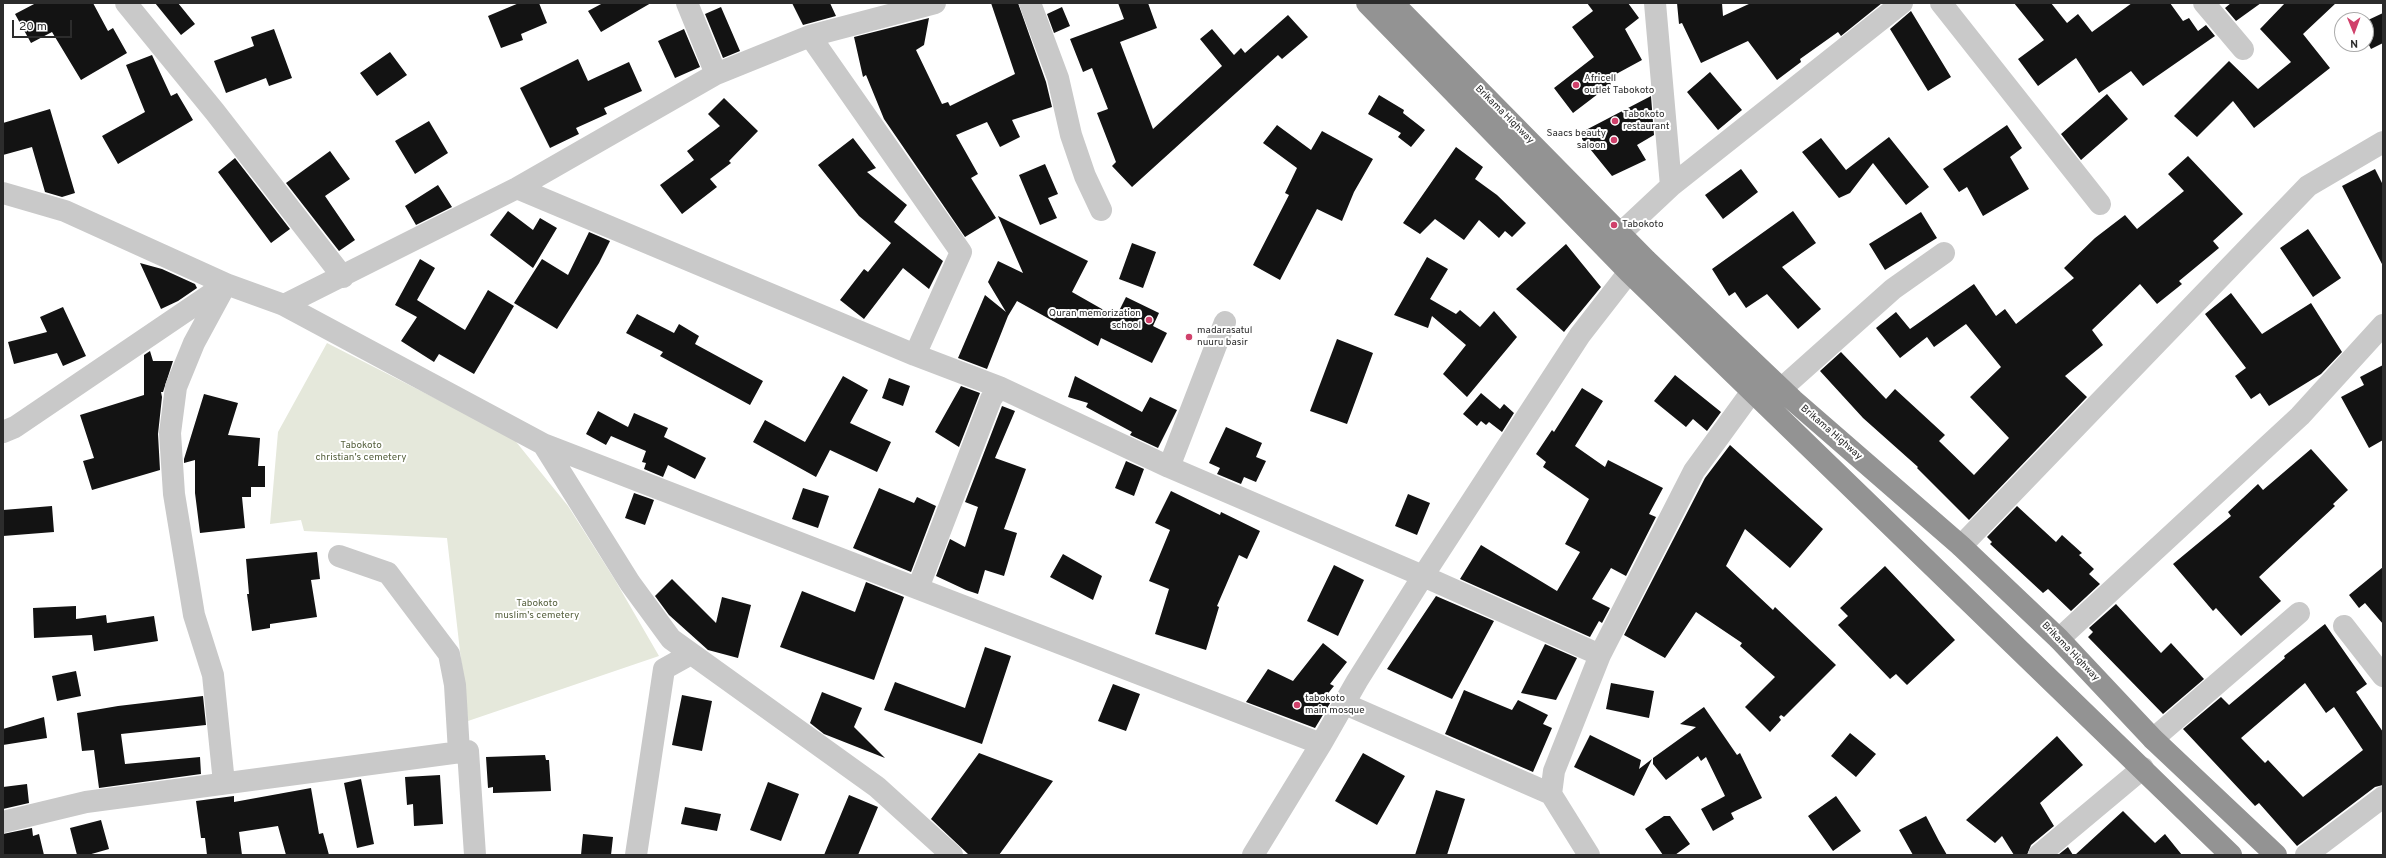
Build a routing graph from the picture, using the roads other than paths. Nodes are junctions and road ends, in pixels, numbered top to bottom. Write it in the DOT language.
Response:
graph roads {
  1 [pos="126,3"];
  2 [pos="687,3"];
  3 [pos="935,3"];
  4 [pos="1030,3"];
  5 [pos="1367,3"];
  6 [pos="1655,3"];
  7 [pos="1902,3"];
  8 [pos="1941,3"];
  9 [pos="2204,3"];
  10 [pos="1397,4"];
  11 [pos="810,36"];
  12 [pos="2243,49"];
  13 [pos="716,74"];
  14 [pos="2383,142"];
  15 [pos="1670,186"];
  16 [pos="517,188"];
  17 [pos="3,193"];
  18 [pos="2100,204"];
  19 [pos="1101,210"];
  20 [pos="1622,233"];
  21 [pos="1606,247"];
  22 [pos="1944,253"];
  23 [pos="1646,260"];
  24 [pos="1628,272"];
  25 [pos="343,277"];
  26 [pos="226,284"];
  27 [pos="284,305"];
  28 [pos="1225,322"];
  29 [pos="2383,325"];
  30 [pos="915,355"];
  31 [pos="998,387"];
  32 [pos="1781,388"];
  33 [pos="1753,390"];
  34 [pos="3,432"];
  35 [pos="542,444"];
  36 [pos="1169,467"];
  37 [pos="1961,546"];
  38 [pos="339,556"];
  39 [pos="1423,576"];
  40 [pos="918,588"];
  41 [pos="2299,613"];
  42 [pos="2344,626"];
  43 [pos="664,629"];
  44 [pos="2058,639"];
  45 [pos="691,654"];
  46 [pos="1600,655"];
  47 [pos="664,669"];
  48 [pos="2383,676"];
  49 [pos="1345,704"];
  50 [pos="2154,739"];
  51 [pos="1321,744"];
  52 [pos="459,752"];
  53 [pos="2143,768"];
  54 [pos="224,783"];
  55 [pos="1551,794"];
  56 [pos="2383,797"];
  57 [pos="3,822"];
  58 [pos="475,855"];
  59 [pos="636,855"];
  60 [pos="952,855"];
  61 [pos="1253,855"];
  62 [pos="1589,855"];
  63 [pos="2038,855"];
  64 [pos="2231,855"];
  65 [pos="2276,855"];
  66 [pos="2306,855"];
  1 -- 25 [label="street"];
  2 -- 13 [label="street"];
  3 -- 11 [label="street"];
  4 -- 19 [label="street"];
  5 -- 21 [label="highway, Brikama Highway"];
  6 -- 15 [label="street"];
  7 -- 15 [label="street"];
  8 -- 18 [label="street"];
  9 -- 12 [label="street"];
  10 -- 20 [label="highway, Brikama Highway"];
  11 -- 13 [label="street"];
  11 -- 30 [label="street"];
  13 -- 16 [label="street"];
  14 -- 37 [label="street"];
  15 -- 20 [label="street"];
  16 -- 25 [label="street"];
  16 -- 30 [label="street"];
  17 -- 26 [label="street"];
  20 -- 21 [label="street"];
  20 -- 23 [label="highway, Brikama Highway"];
  21 -- 24 [label="highway, Brikama Highway"];
  22 -- 32 [label="street"];
  23 -- 24 [label="street"];
  23 -- 32 [label="highway, Brikama Highway"];
  24 -- 33 [label="highway, Brikama Highway"];
  24 -- 39 [label="street"];
  25 -- 27 [label="street"];
  26 -- 27 [label="street"];
  26 -- 34 [label="street"];
  26 -- 54 [label="street"];
  27 -- 35 [label="street"];
  28 -- 36 [label="street"];
  29 -- 44 [label="street"];
  30 -- 31 [label="street"];
  31 -- 36 [label="street"];
  31 -- 40 [label="street"];
  32 -- 37 [label="highway, Brikama Highway"];
  33 -- 46 [label="street"];
  33 -- 53 [label="highway, Brikama Highway"];
  35 -- 40 [label="street"];
  35 -- 43 [label="street"];
  36 -- 39 [label="street"];
  37 -- 44 [label="highway, Brikama Highway"];
  38 -- 52 [label="street"];
  39 -- 46 [label="street"];
  39 -- 49 [label="street"];
  40 -- 51 [label="street"];
  41 -- 50 [label="street"];
  42 -- 48 [label="street"];
  43 -- 45 [label="street"];
  43 -- 47 [label="street"];
  44 -- 50 [label="highway, Brikama Highway"];
  45 -- 47 [label="street"];
  45 -- 60 [label="street"];
  46 -- 55 [label="street"];
  47 -- 59 [label="street"];
  49 -- 51 [label="street"];
  49 -- 55 [label="street"];
  50 -- 65 [label="highway, Brikama Highway"];
  51 -- 61 [label="street"];
  52 -- 54 [label="street"];
  52 -- 58 [label="street"];
  53 -- 63 [label="street"];
  53 -- 64 [label="highway, Brikama Highway"];
  54 -- 57 [label="street"];
  55 -- 62 [label="street"];
  56 -- 66 [label="street"];
}
